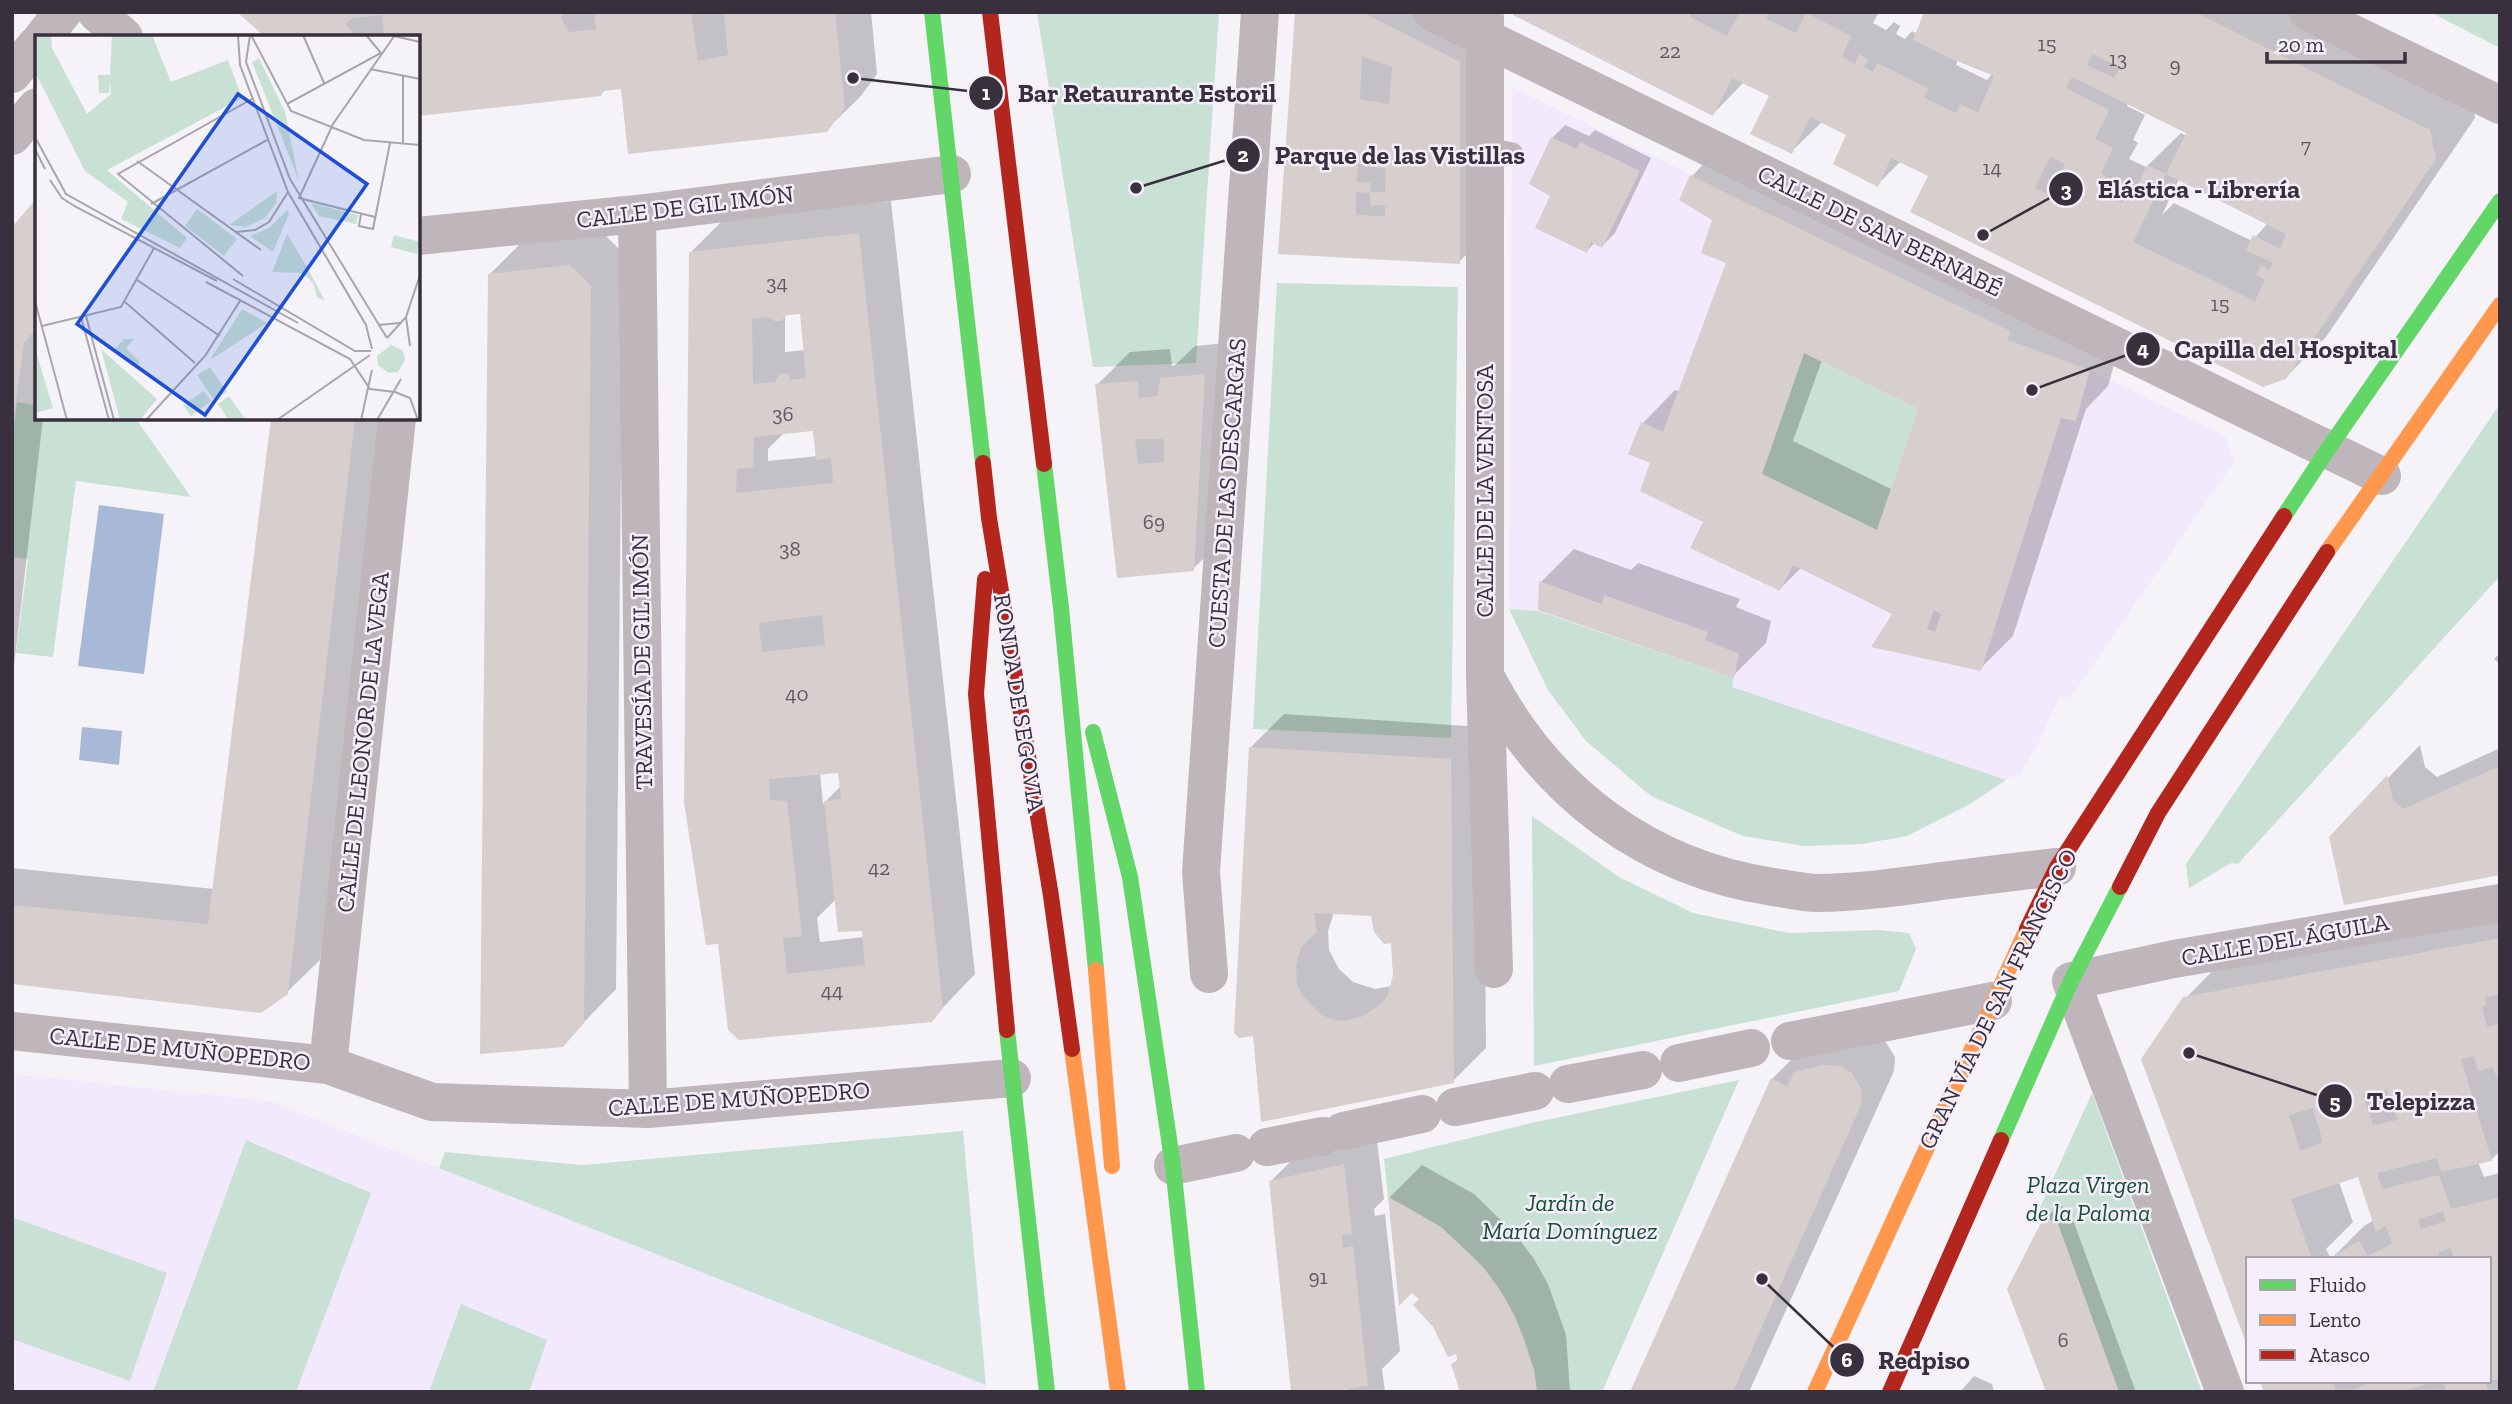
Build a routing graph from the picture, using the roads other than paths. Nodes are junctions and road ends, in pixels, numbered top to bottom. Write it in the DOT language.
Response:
graph roads {
  1 [pos="63,12"];
  2 [pos="932,12"];
  3 [pos="990,12"];
  4 [pos="1260,12"];
  5 [pos="1432,12"];
  6 [pos="2308,12"];
  7 [pos="1485,26"];
  8 [pos="45,35"];
  9 [pos="35,46"];
  10 [pos="12,74"];
  11 [pos="2500,106"];
  12 [pos="35,109"];
  13 [pos="12,136"];
  14 [pos="952,174"];
  15 [pos="2500,201"];
  16 [pos="637,214"];
  17 [pos="420,236"];
  18 [pos="2500,305"];
  19 [pos="397,420"];
  20 [pos="2328,449"];
  21 [pos="2382,476"];
  22 [pos="989,518"];
  23 [pos="1061,608"];
  24 [pos="1485,676"];
  25 [pos="2057,867"];
  26 [pos="2500,903"];
  27 [pos="1494,970"];
  28 [pos="1209,974"];
  29 [pos="2071,981"];
  30 [pos="1993,1001"];
  31 [pos="12,1031"];
  32 [pos="1790,1041"];
  33 [pos="1751,1048"];
  34 [pos="328,1065"];
  35 [pos="1012,1078"];
  36 [pos="648,1109"];
  37 [pos="1173,1166"];
  38 [pos="1113,1188"];
  39 [pos="1123,1310"];
  40 [pos="1047,1392"];
  41 [pos="1118,1392"];
  42 [pos="1130,1392"];
  43 [pos="1197,1392"];
  44 [pos="1815,1392"];
  45 [pos="1890,1392"];
  46 [pos="2225,1392"];
  1 -- 8 [label="street"];
  2 -- 14 [label="main road, RONDA DE SEGOVIA"];
  3 -- 23 [label="main road, RONDA DE SEGOVIA"];
  4 -- 28 [label="street, CUESTA DE LAS DESCARGAS"];
  5 -- 7 [label="street, CALLE DE SAN BERNABÉ"];
  6 -- 11 [label="street"];
  7 -- 20 [label="street, CALLE DE SAN BERNABÉ"];
  7 -- 24 [label="street, CALLE DE LA VENTOSA"];
  9 -- 10 [label="street"];
  12 -- 13 [label="street"];
  14 -- 16 [label="street, CALLE DE GIL IMÓN"];
  14 -- 22 [label="main road, RONDA DE SEGOVIA"];
  15 -- 20 [label="main road, GRAN VÍA DE SAN FRANCISCO"];
  16 -- 17 [label="street, CALLE DE GIL IMÓN"];
  16 -- 36 [label="street, TRAVESÍA DE GIL IMÓN"];
  18 -- 21 [label="main road"];
  19 -- 34 [label="street, CALLE DE LEONOR DE LA VEGA"];
  20 -- 21 [label="street"];
  20 -- 25 [label="main road, GRAN VÍA DE SAN FRANCISCO"];
  21 -- 29 [label="main road"];
  22 -- 35 [label="main road"];
  22 -- 41 [label="main road, RONDA DE SEGOVIA"];
  23 -- 37 [label="main road"];
  23 -- 38 [label="main road, RONDA DE SEGOVIA"];
  24 -- 25 [label="street"];
  24 -- 27 [label="street, CALLE DE LA VENTOSA"];
  25 -- 30 [label="main road, GRAN VÍA DE SAN FRANCISCO"];
  26 -- 29 [label="street, CALLE DEL ÁGUILA"];
  29 -- 45 [label="main road"];
  29 -- 46 [label="street"];
  30 -- 32 [label="street"];
  30 -- 44 [label="main road, GRAN VÍA DE SAN FRANCISCO"];
  31 -- 34 [label="street, CALLE DE MUÑOPEDRO"];
  33 -- 37 [label="street"];
  34 -- 36 [label="street, CALLE DE MUÑOPEDRO"];
  35 -- 36 [label="street, CALLE DE MUÑOPEDRO"];
  35 -- 40 [label="main road"];
  37 -- 43 [label="main road"];
  39 -- 42 [label="main road"];
}
